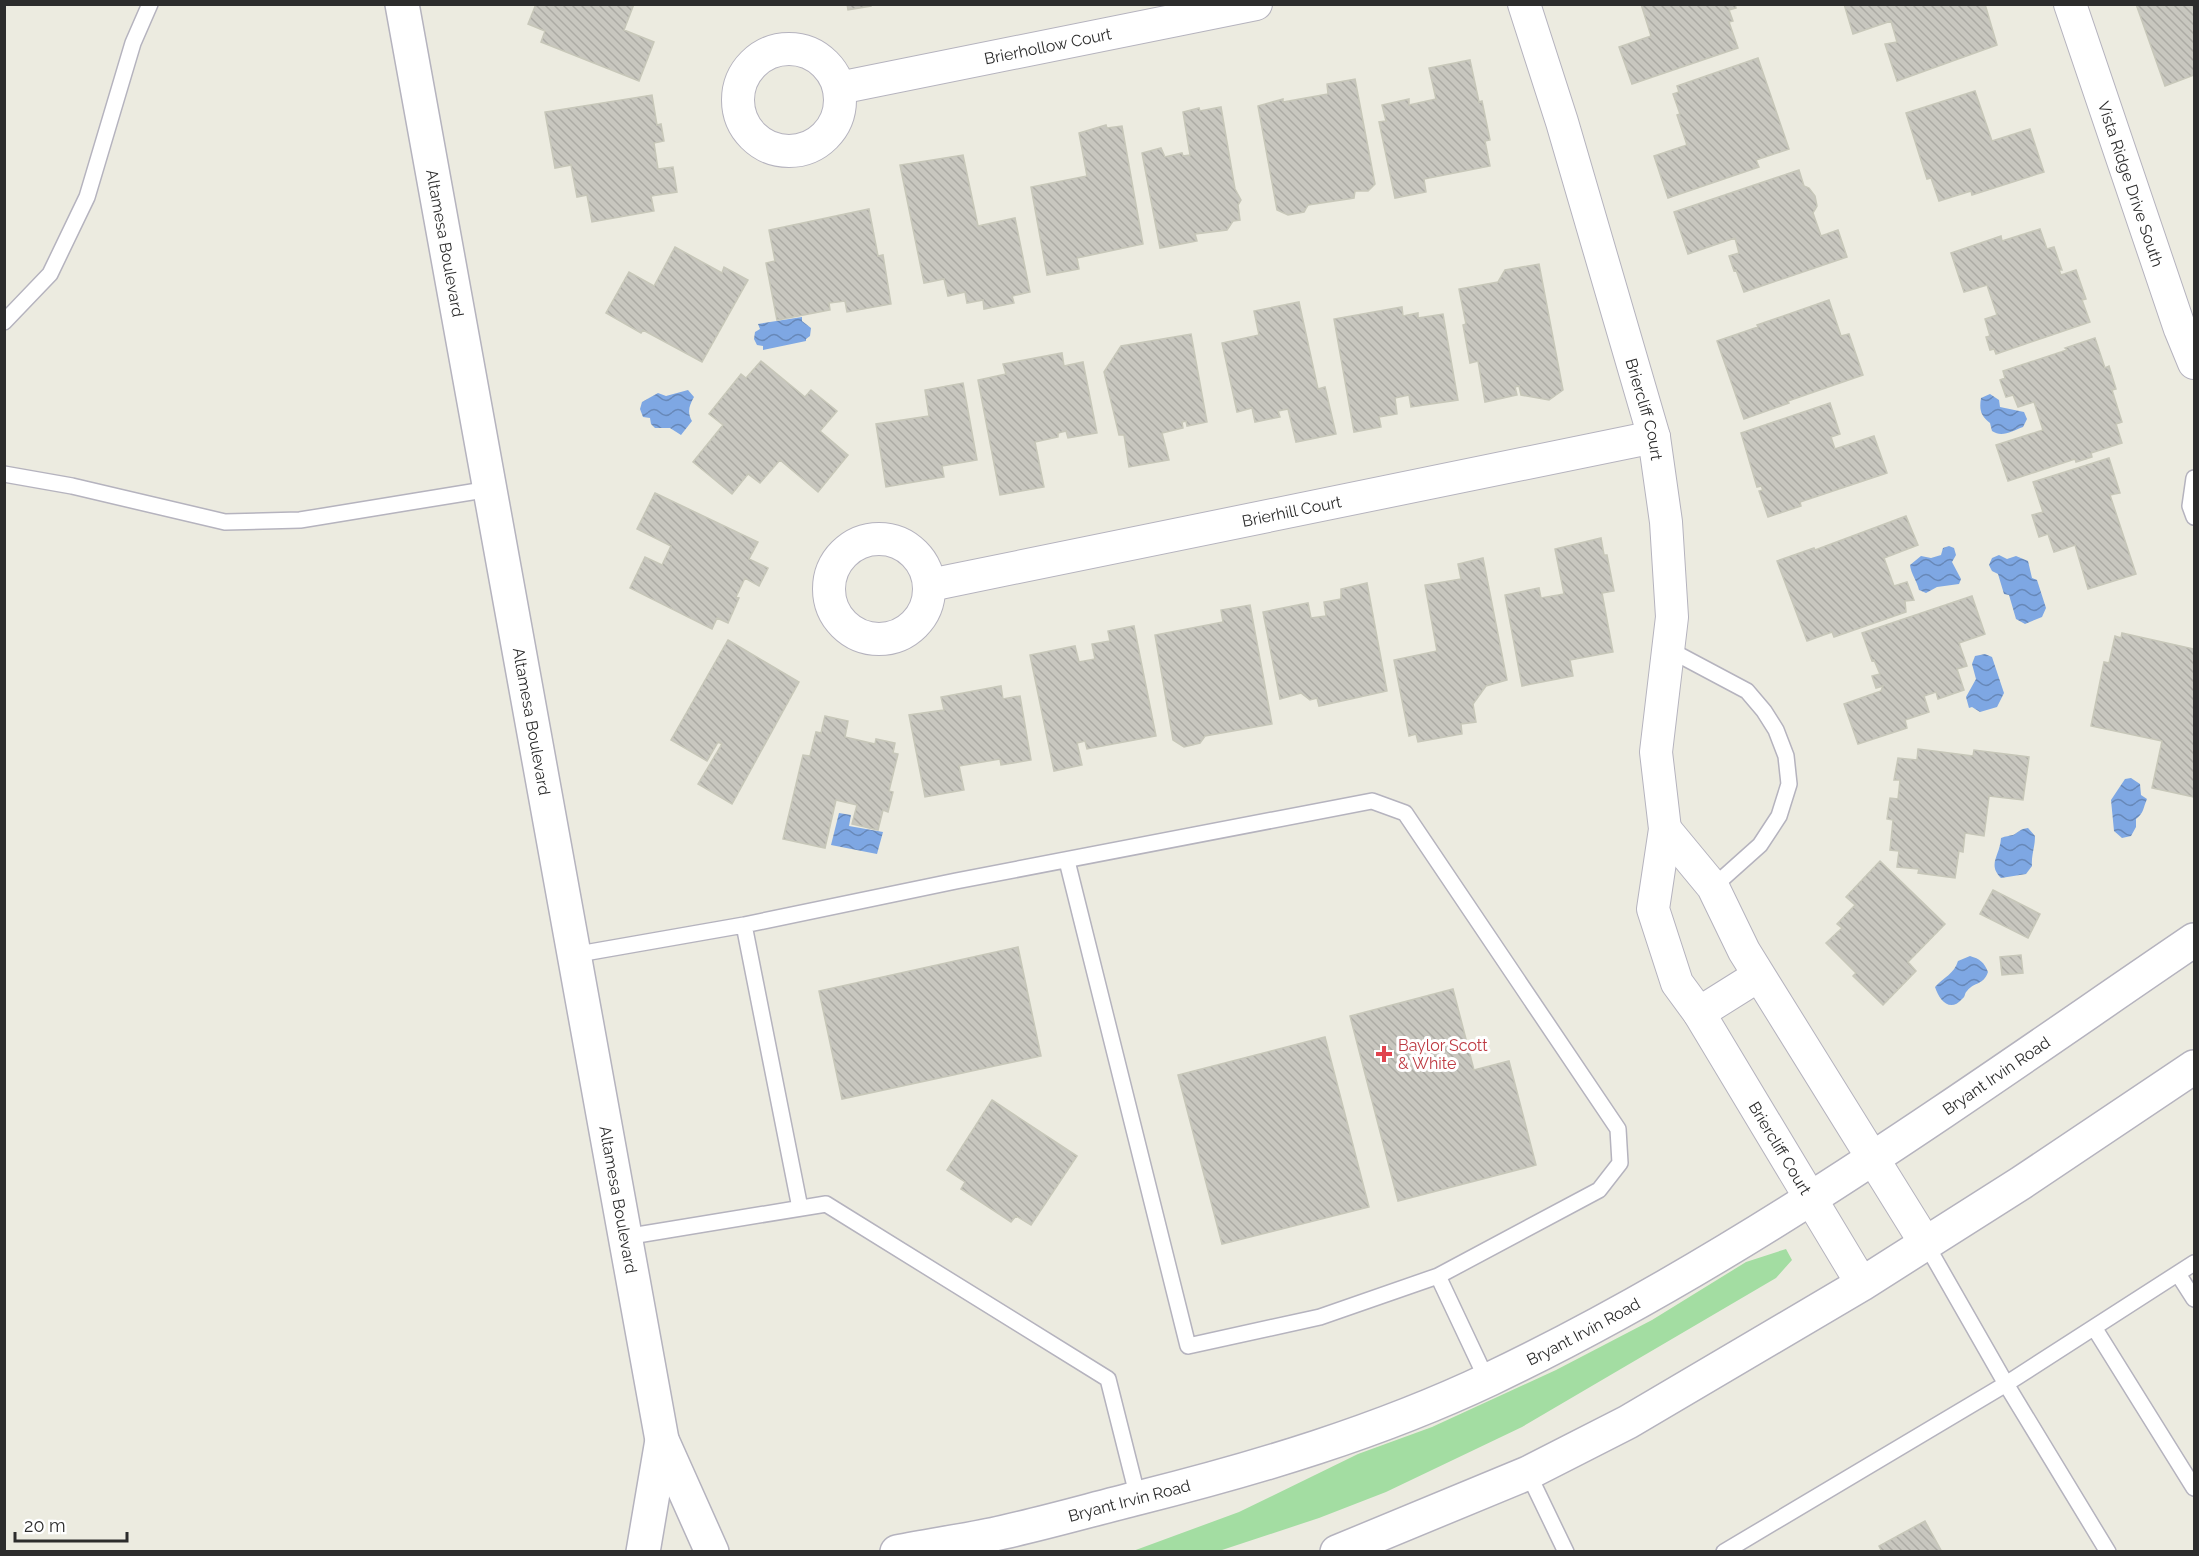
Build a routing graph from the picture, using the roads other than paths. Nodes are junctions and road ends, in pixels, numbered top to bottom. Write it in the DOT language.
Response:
graph roads {
  1 [pos="150,4"];
  2 [pos="402,4"];
  3 [pos="1256,4"];
  4 [pos="1524,4"];
  5 [pos="2070,4"];
  6 [pos="839,88"];
  7 [pos="4,322"];
  8 [pos="2194,363"];
  9 [pos="1654,437"];
  10 [pos="4,474"];
  11 [pos="2194,478"];
  12 [pos="490,489"];
  13 [pos="2194,517"];
  14 [pos="930,585"];
  15 [pos="1668,650"];
  16 [pos="1665,829"];
  17 [pos="1067,861"];
  18 [pos="1713,887"];
  19 [pos="744,925"];
  20 [pos="2194,940"];
  21 [pos="573,955"];
  22 [pos="1758,976"];
  23 [pos="1699,1013"];
  24 [pos="2194,1067"];
  25 [pos="1872,1158"];
  26 [pos="1810,1198"];
  27 [pos="800,1208"];
  28 [pos="625,1237"];
  29 [pos="1926,1244"];
  30 [pos="2194,1263"];
  31 [pos="2178,1274"];
  32 [pos="1438,1276"];
  33 [pos="1862,1284"];
  34 [pos="2194,1299"];
  35 [pos="2095,1329"];
  36 [pos="1487,1380"];
  37 [pos="2006,1384"];
  38 [pos="662,1440"];
  39 [pos="1528,1473"];
  40 [pos="2194,1488"];
  41 [pos="1138,1498"];
  42 [pos="643,1551"];
  43 [pos="712,1551"];
  44 [pos="897,1551"];
  45 [pos="1337,1551"];
  46 [pos="1566,1551"];
  47 [pos="1724,1551"];
  48 [pos="2108,1551"];
  1 -- 7 [label="lane"];
  2 -- 12 [label="main road, Altamesa Boulevard"];
  3 -- 6 [label="street, Brierhollow Court"];
  4 -- 9 [label="street, Briercliff Court"];
  5 -- 8 [label="street, Vista Ridge Drive South"];
  9 -- 14 [label="street, Brierhill Court"];
  9 -- 15 [label="street, Briercliff Court"];
  10 -- 12 [label="lane"];
  11 -- 13 [label="lane"];
  12 -- 21 [label="main road, Altamesa Boulevard"];
  15 -- 16 [label="street, Briercliff Court"];
  15 -- 18 [label="lane"];
  16 -- 18 [label="street"];
  16 -- 23 [label="street, Briercliff Court"];
  17 -- 19 [label="lane"];
  17 -- 32 [label="lane"];
  17 -- 32 [label="lane"];
  18 -- 22 [label="street"];
  19 -- 21 [label="lane"];
  19 -- 27 [label="lane"];
  20 -- 25 [label="main road, Bryant Irvin Road"];
  21 -- 28 [label="main road, Altamesa Boulevard"];
  22 -- 23 [label="street"];
  22 -- 25 [label="street"];
  23 -- 26 [label="street, Briercliff Court"];
  24 -- 29 [label="main road"];
  25 -- 26 [label="main road, Bryant Irvin Road"];
  25 -- 29 [label="street"];
  26 -- 33 [label="street, Briercliff Court"];
  26 -- 36 [label="main road, Bryant Irvin Road"];
  27 -- 28 [label="lane"];
  27 -- 41 [label="lane"];
  28 -- 38 [label="main road, Altamesa Boulevard"];
  29 -- 33 [label="main road"];
  29 -- 37 [label="lane"];
  30 -- 31 [label="lane"];
  31 -- 34 [label="lane"];
  31 -- 35 [label="lane"];
  32 -- 36 [label="lane"];
  33 -- 39 [label="main road"];
  35 -- 37 [label="lane"];
  35 -- 40 [label="lane"];
  36 -- 41 [label="main road, Bryant Irvin Road"];
  37 -- 47 [label="lane"];
  37 -- 48 [label="lane"];
  38 -- 42 [label="main road, Altamesa Boulevard"];
  38 -- 43 [label="main road, Altamesa Boulevard"];
  39 -- 45 [label="main road"];
  39 -- 46 [label="lane"];
  41 -- 44 [label="main road, Bryant Irvin Road"];
}
